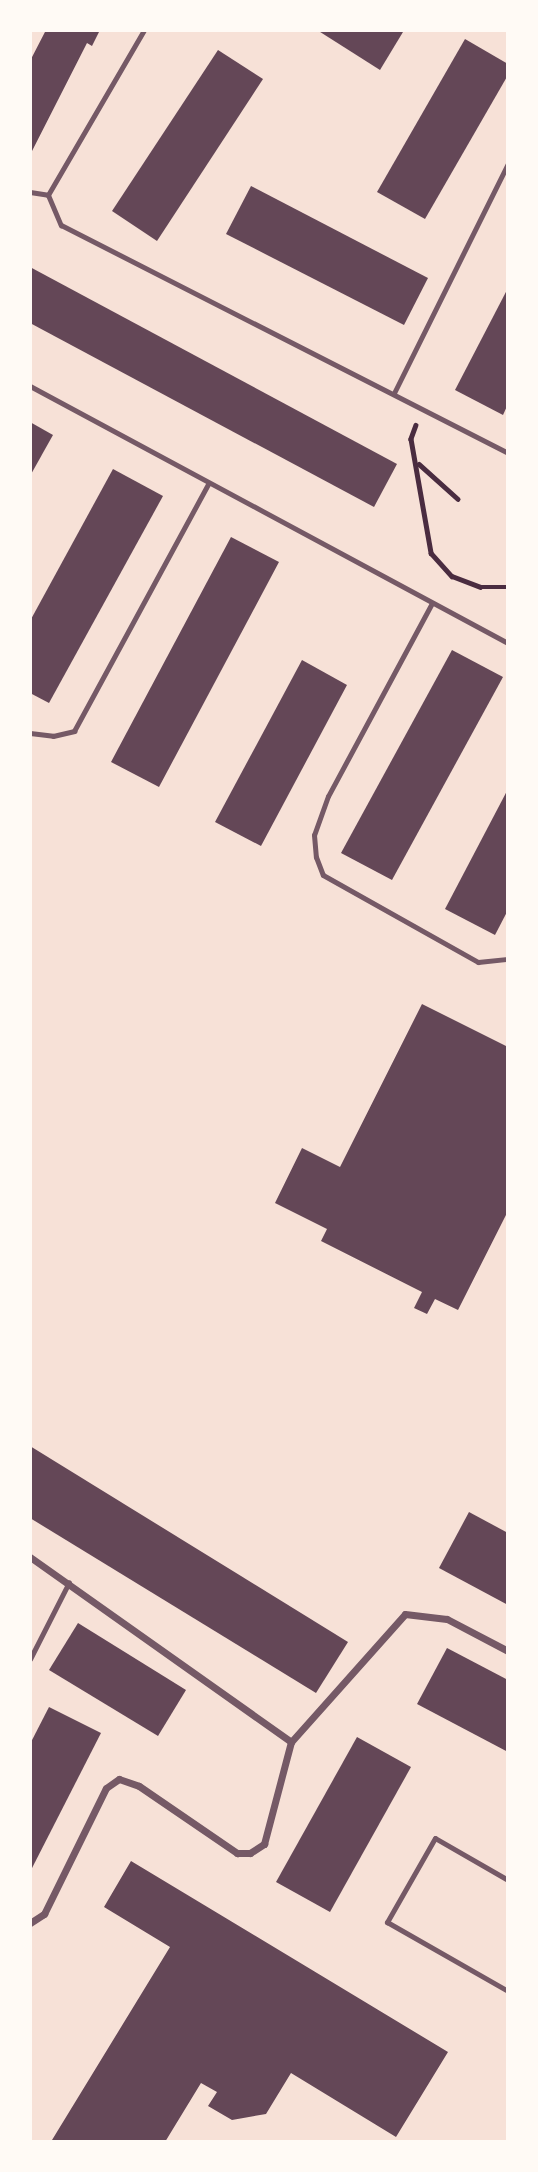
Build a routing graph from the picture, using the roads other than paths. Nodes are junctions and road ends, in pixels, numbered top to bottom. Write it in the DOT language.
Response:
graph roads {
  1 [pos="144,30"];
  2 [pos="508,163"];
  3 [pos="30,192"];
  4 [pos="48,195"];
  5 [pos="30,386"];
  6 [pos="394,393"];
  7 [pos="508,453"];
  8 [pos="208,484"];
  9 [pos="432,603"];
  10 [pos="508,643"];
  11 [pos="30,733"];
  12 [pos="508,959"];
  13 [pos="30,1558"];
  14 [pos="69,1582"];
  15 [pos="508,1651"];
  16 [pos="30,1659"];
  17 [pos="291,1742"];
  18 [pos="508,1880"];
  19 [pos="30,1923"];
  20 [pos="508,1991"];
  1 -- 4 [label="lane"];
  2 -- 6 [label="lane"];
  3 -- 4 [label="lane"];
  4 -- 6 [label="lane"];
  5 -- 8 [label="lane"];
  6 -- 7 [label="lane"];
  8 -- 9 [label="lane"];
  8 -- 11 [label="lane"];
  9 -- 10 [label="lane"];
  9 -- 12 [label="lane"];
  13 -- 14 [label="street"];
  14 -- 16 [label="lane"];
  14 -- 17 [label="street"];
  15 -- 17 [label="street"];
  17 -- 19 [label="street"];
  18 -- 20 [label="lane"];
}
